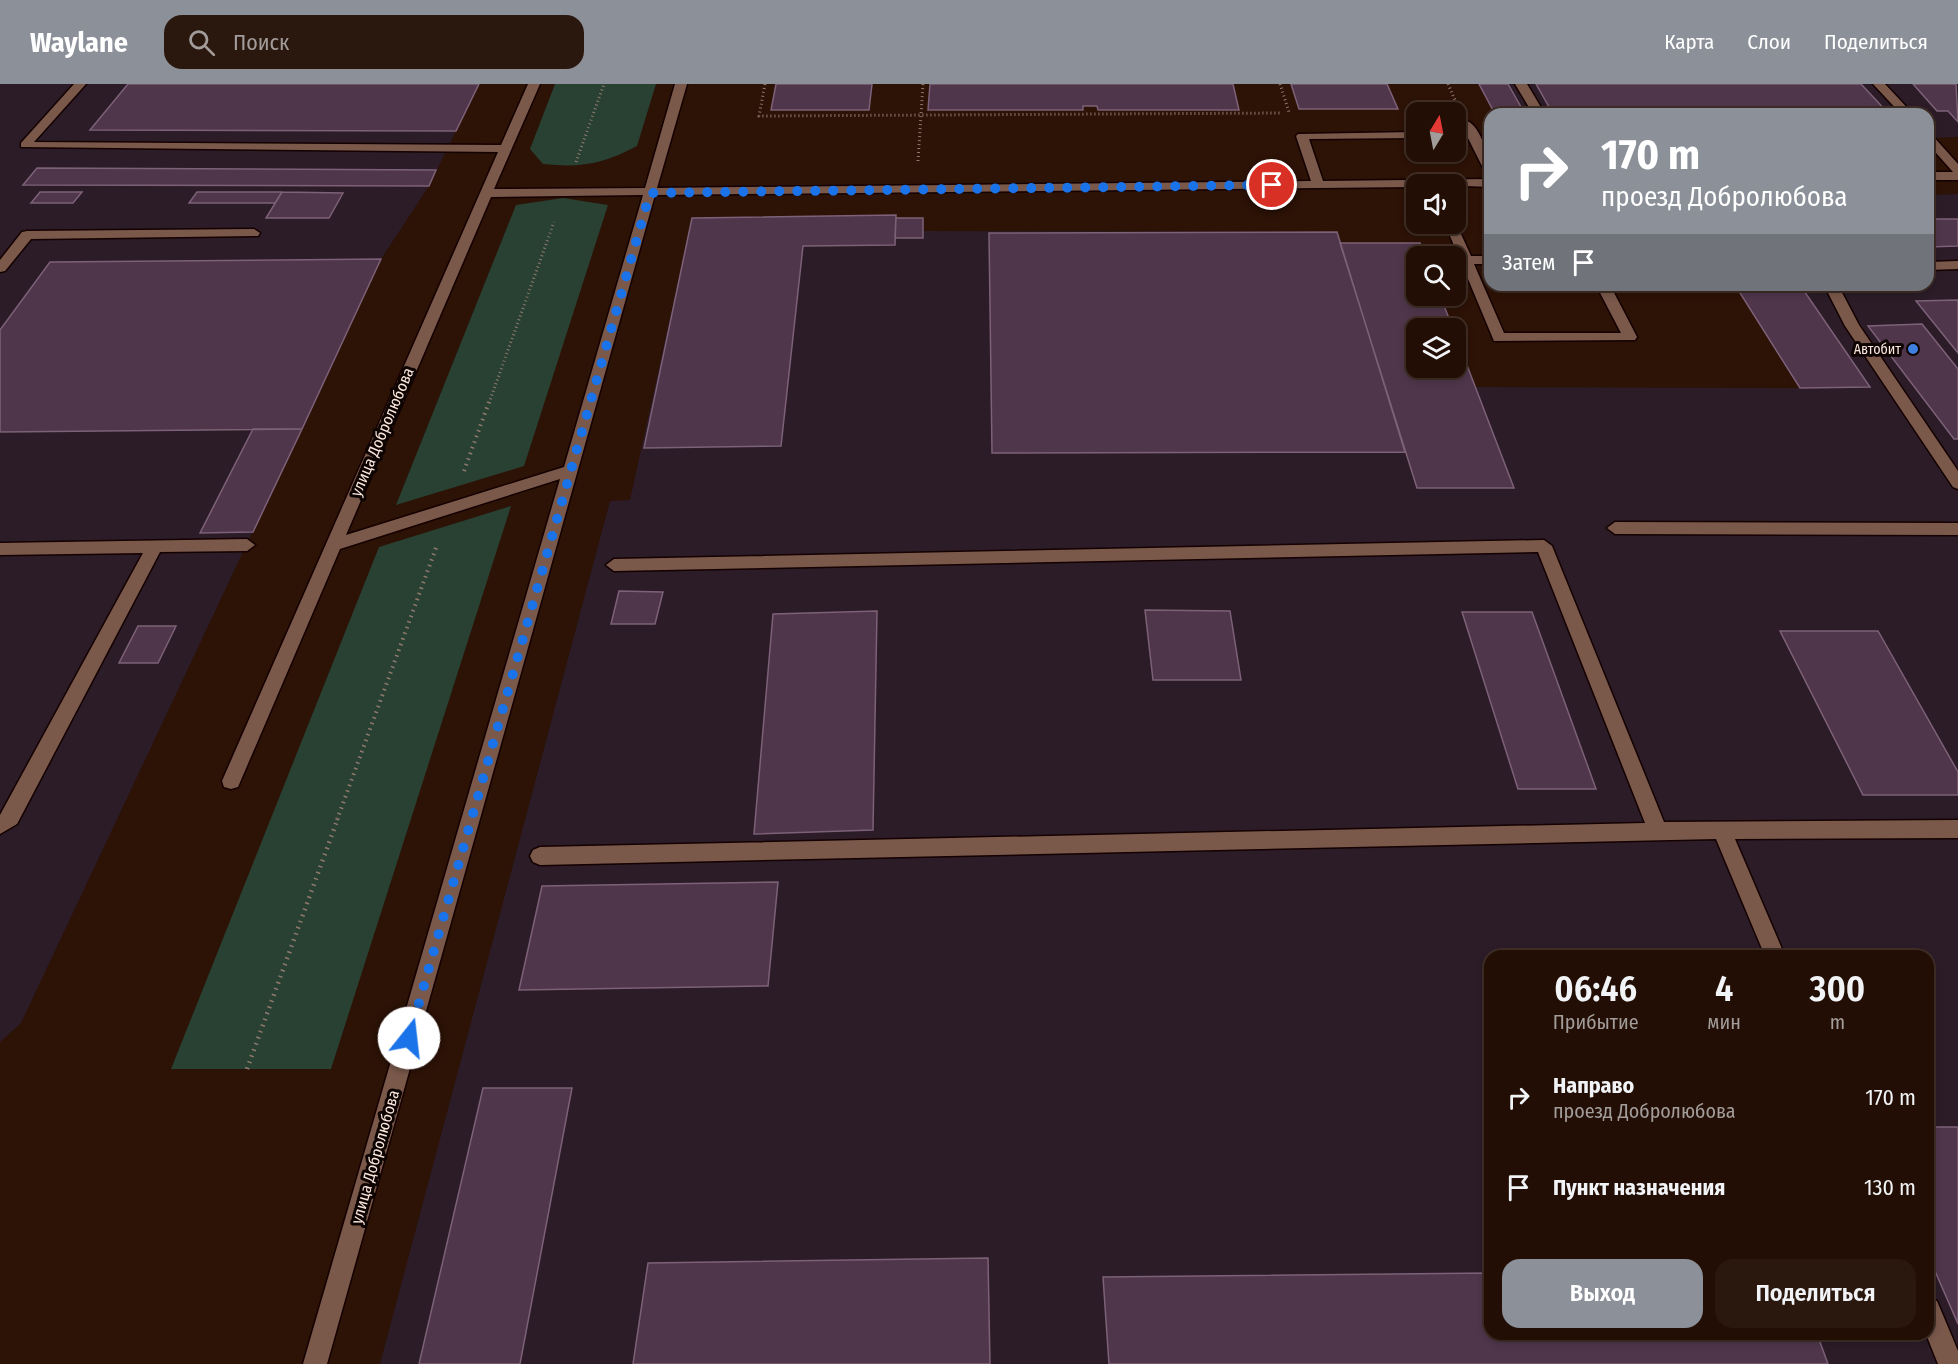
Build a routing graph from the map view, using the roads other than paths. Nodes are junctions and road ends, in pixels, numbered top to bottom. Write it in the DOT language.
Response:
graph roads {
  1 [pos="80,84"];
  2 [pos="534,84"];
  3 [pos="681,84"];
  4 [pos="1521,84"];
  5 [pos="1879,84"];
  6 [pos="1535,108"];
  7 [pos="1901,108"];
  8 [pos="1466,130"];
  9 [pos="1406,135"];
  10 [pos="1934,144"];
  11 [pos="506,149"];
  12 [pos="1484,158"];
  13 [pos="1958,171"];
  14 [pos="1934,176"];
  15 [pos="1958,176"];
  16 [pos="1466,183"];
  17 [pos="1484,183"];
  18 [pos="1318,184"];
  19 [pos="1406,184"];
  20 [pos="486,193"];
  21 [pos="650,193"];
  22 [pos="254,233"];
  23 [pos="1466,260"];
  24 [pos="1484,260"];
  25 [pos="1958,265"];
  26 [pos="1934,266"];
  27 [pos="0,268"];
  28 [pos="1606,291"];
  29 [pos="1834,291"];
  30 [pos="571,470"];
  31 [pos="1958,483"];
  32 [pos="1615,528"];
  33 [pos="1958,529"];
  34 [pos="248,545"];
  35 [pos="333,545"];
  36 [pos="155,546"];
  37 [pos="0,549"];
  38 [pos="614,565"];
  39 [pos="231,781"];
  40 [pos="3,819"];
  41 [pos="1958,828"];
  42 [pos="1658,831"];
  43 [pos="1722,831"];
  44 [pos="540,856"];
  45 [pos="1772,950"];
  46 [pos="1934,1324"];
  47 [pos="315,1364"];
  48 [pos="1951,1364"];
  1 -- 11 [label="street"];
  2 -- 11 [label="street, улица Добролюбова"];
  3 -- 21 [label="street, улица Добролюбова"];
  4 -- 6 [label="street"];
  5 -- 7 [label="street"];
  8 -- 12 [label="street"];
  9 -- 18 [label="street"];
  10 -- 13 [label="street"];
  11 -- 20 [label="street, улица Добролюбова"];
  14 -- 15 [label="street"];
  16 -- 17 [label="street"];
  18 -- 19 [label="street"];
  18 -- 21 [label="street"];
  20 -- 21 [label="street"];
  20 -- 35 [label="street, улица Добролюбова"];
  21 -- 30 [label="street, улица Добролюбова"];
  22 -- 27 [label="street"];
  23 -- 24 [label="street"];
  23 -- 28 [label="street"];
  25 -- 26 [label="street"];
  29 -- 31 [label="street"];
  30 -- 35 [label="street"];
  30 -- 47 [label="street, улица Добролюбова"];
  32 -- 33 [label="street"];
  34 -- 36 [label="street"];
  35 -- 39 [label="street, улица Добролюбова"];
  36 -- 37 [label="street"];
  36 -- 40 [label="street"];
  38 -- 42 [label="street"];
  41 -- 43 [label="street"];
  42 -- 43 [label="street"];
  42 -- 44 [label="street"];
  43 -- 45 [label="street"];
  46 -- 48 [label="street"];
}
